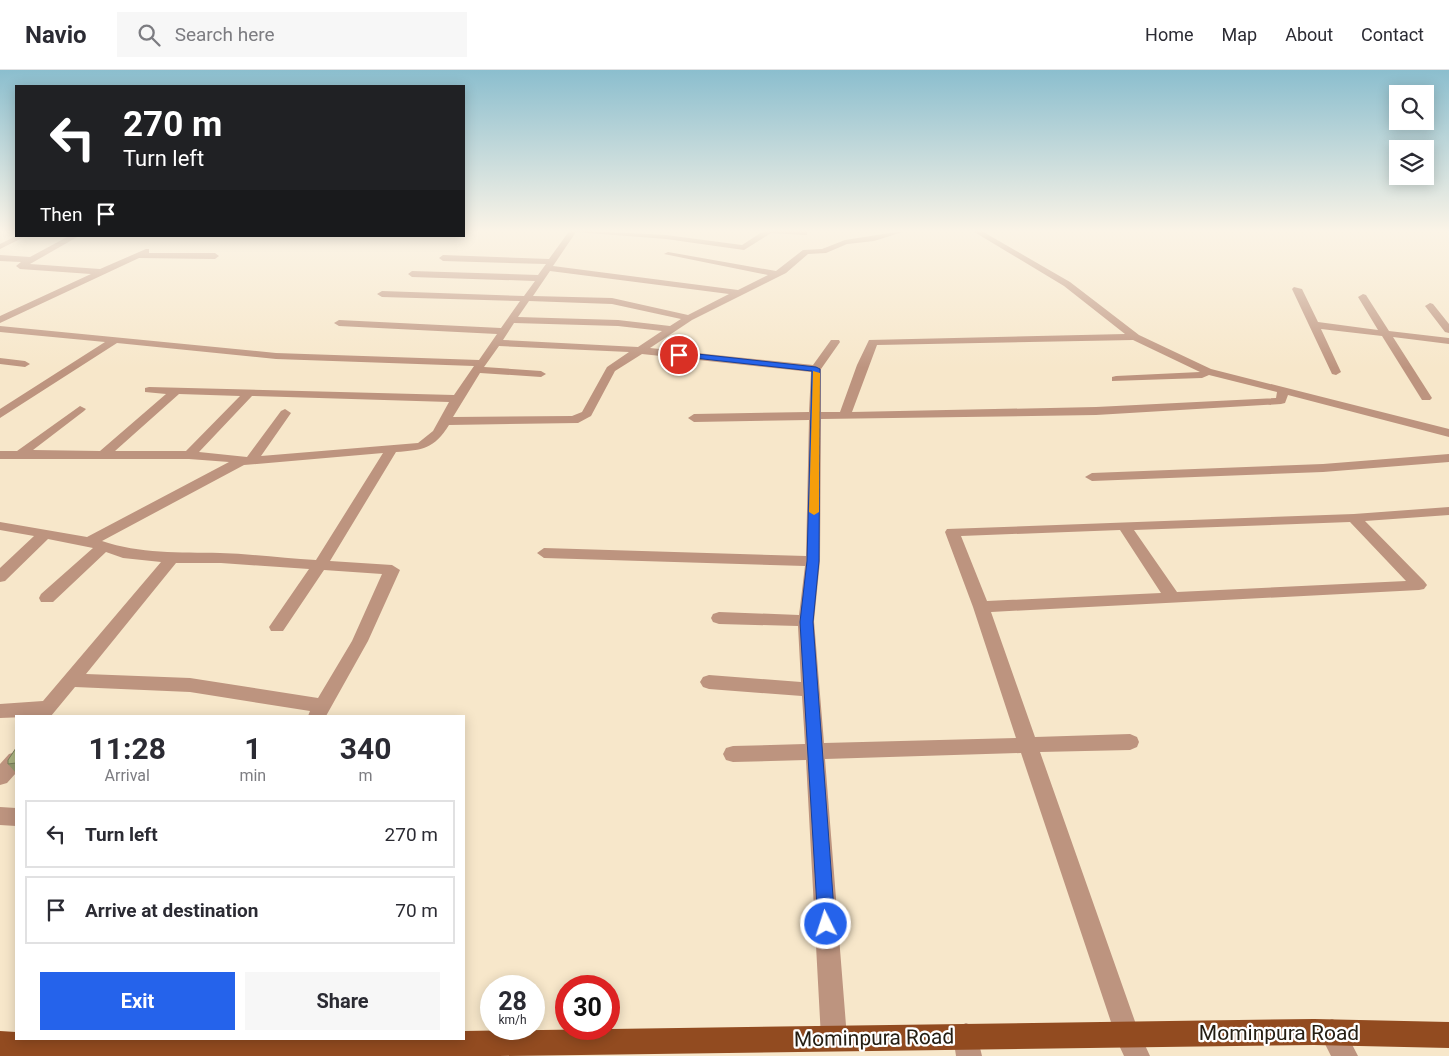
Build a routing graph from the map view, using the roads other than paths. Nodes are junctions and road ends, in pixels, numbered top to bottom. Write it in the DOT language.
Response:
graph roads {
  1 [pos="93,276"];
  2 [pos="540,276"];
  3 [pos="602,276"];
  4 [pos="773,276"];
  5 [pos="1053,276"];
  6 [pos="1297,290"];
  7 [pos="740,293"];
  8 [pos="382,294"];
  9 [pos="1363,297"];
  10 [pos="524,300"];
  11 [pos="1430,306"];
  12 [pos="0,307"];
  13 [pos="23,309"];
  14 [pos="689,318"];
  15 [pos="0,320"];
  16 [pos="510,320"];
  17 [pos="339,323"];
  18 [pos="1314,325"];
  19 [pos="0,329"];
  20 [pos="671,330"];
  21 [pos="1449,330"];
  22 [pos="502,331"];
  23 [pos="1386,334"];
  24 [pos="1135,338"];
  25 [pos="115,340"];
  26 [pos="1449,341"];
  27 [pos="834,342"];
  28 [pos="494,343"];
  29 [pos="640,351"];
  30 [pos="0,362"];
  31 [pos="25,364"];
  32 [pos="478,367"];
  33 [pos="816,369"];
  34 [pos="1206,371"];
  35 [pos="1336,372"];
  36 [pos="541,374"];
  37 [pos="1116,379"];
  38 [pos="149,390"];
  39 [pos="1283,390"];
  40 [pos="176,391"];
  41 [pos="249,393"];
  42 [pos="1426,398"];
  43 [pos="457,399"];
  44 [pos="80,410"];
  45 [pos="286,412"];
  46 [pos="0,414"];
  47 [pos="814,416"];
  48 [pos="844,417"];
  49 [pos="694,418"];
  50 [pos="445,421"];
  51 [pos="1449,433"];
  52 [pos="391,450"];
  53 [pos="0,455"];
  54 [pos="19,455"];
  55 [pos="103,455"];
  56 [pos="189,455"];
  57 [pos="1449,458"];
  58 [pos="246,461"];
  59 [pos="1092,477"];
  60 [pos="1449,511"];
  61 [pos="1354,518"];
  62 [pos="0,526"];
  63 [pos="1124,526"];
  64 [pos="45,534"];
  65 [pos="96,544"];
  66 [pos="544,553"];
  67 [pos="172,558"];
  68 [pos="813,561"];
  69 [pos="320,565"];
  70 [pos="0,577"];
  71 [pos="47,598"];
  72 [pos="1173,598"];
  73 [pos="981,607"];
  74 [pos="719,618"];
  75 [pos="806,622"];
  76 [pos="277,627"];
  77 [pos="72,680"];
  78 [pos="709,682"];
  79 [pos="811,690"];
  80 [pos="320,711"];
  81 [pos="0,712"];
  82 [pos="45,712"];
  83 [pos="1130,742"];
  84 [pos="1028,745"];
  85 [pos="814,752"];
  86 [pos="733,754"];
  87 [pos="15,761"];
  88 [pos="0,776"];
  89 [pos="0,816"];
  90 [pos="15,817"];
  91 [pos="1332,1032"];
  92 [pos="1449,1035"];
  93 [pos="834,1038"];
  94 [pos="0,1044"];
  95 [pos="90,1044"];
  96 [pos="1132,1045"];
  97 [pos="968,1046"];
  98 [pos="563,1049"];
  99 [pos="269,1051"];
  100 [pos="1345,1056"];
  1 -- 13 [label="street"];
  2 -- 10 [label="street"];
  3 -- 7 [label="street"];
  4 -- 7 [label="street"];
  5 -- 24 [label="street"];
  6 -- 18 [label="street"];
  7 -- 14 [label="street"];
  8 -- 10 [label="street"];
  9 -- 23 [label="street"];
  10 -- 14 [label="street"];
  10 -- 16 [label="street"];
  11 -- 21 [label="street"];
  12 -- 13 [label="street"];
  13 -- 15 [label="street"];
  14 -- 20 [label="street"];
  16 -- 20 [label="street"];
  16 -- 22 [label="street"];
  17 -- 22 [label="street"];
  18 -- 23 [label="street"];
  18 -- 35 [label="street"];
  19 -- 25 [label="street"];
  20 -- 29 [label="street"];
  22 -- 28 [label="street"];
  23 -- 26 [label="street"];
  23 -- 42 [label="street"];
  24 -- 34 [label="street"];
  24 -- 48 [label="street"];
  25 -- 32 [label="street"];
  25 -- 46 [label="street"];
  27 -- 33 [label="street"];
  28 -- 29 [label="street"];
  28 -- 32 [label="street"];
  29 -- 33 [label="street"];
  29 -- 50 [label="street"];
  30 -- 31 [label="street"];
  32 -- 36 [label="street"];
  32 -- 43 [label="street"];
  33 -- 47 [label="street"];
  34 -- 37 [label="street"];
  34 -- 39 [label="street"];
  38 -- 40 [label="street"];
  39 -- 48 [label="street"];
  39 -- 51 [label="street"];
  40 -- 41 [label="street"];
  40 -- 55 [label="street"];
  41 -- 43 [label="street"];
  41 -- 56 [label="street"];
  43 -- 50 [label="street"];
  44 -- 54 [label="street"];
  45 -- 58 [label="street"];
  47 -- 48 [label="street"];
  47 -- 49 [label="street"];
  47 -- 68 [label="street"];
  50 -- 52 [label="street"];
  52 -- 58 [label="street"];
  52 -- 69 [label="street"];
  53 -- 54 [label="street"];
  54 -- 55 [label="street"];
  55 -- 56 [label="street"];
  56 -- 58 [label="street"];
  57 -- 59 [label="street"];
  58 -- 65 [label="street"];
  60 -- 61 [label="street"];
  61 -- 63 [label="street"];
  61 -- 72 [label="street"];
  62 -- 64 [label="street"];
  63 -- 72 [label="street"];
  63 -- 73 [label="street"];
  64 -- 65 [label="street"];
  64 -- 70 [label="street"];
  65 -- 67 [label="street"];
  65 -- 71 [label="street"];
  66 -- 68 [label="street"];
  67 -- 69 [label="street"];
  67 -- 77 [label="street"];
  68 -- 75 [label="street"];
  69 -- 76 [label="street"];
  69 -- 80 [label="street"];
  72 -- 73 [label="street"];
  73 -- 84 [label="street"];
  74 -- 75 [label="street"];
  75 -- 79 [label="street"];
  77 -- 80 [label="street"];
  77 -- 82 [label="street"];
  78 -- 79 [label="street"];
  79 -- 85 [label="street"];
  81 -- 82 [label="street"];
  83 -- 84 [label="street"];
  84 -- 85 [label="street"];
  84 -- 96 [label="street"];
  85 -- 86 [label="street"];
  85 -- 93 [label="street"];
  87 -- 88 [label="street"];
  89 -- 90 [label="street"];
  91 -- 92 [label="main road, Mominpura Road"];
  91 -- 96 [label="main road, Mominpura Road"];
  91 -- 100 [label="street"];
  93 -- 97 [label="main road, Mominpura Road"];
  93 -- 98 [label="main road, Mominpura Road"];
  94 -- 95 [label="main road, Mominpura Road"];
  95 -- 99 [label="main road, Mominpura Road"];
  96 -- 97 [label="main road, Mominpura Road"];
  98 -- 99 [label="main road, Mominpura Road"];
}
